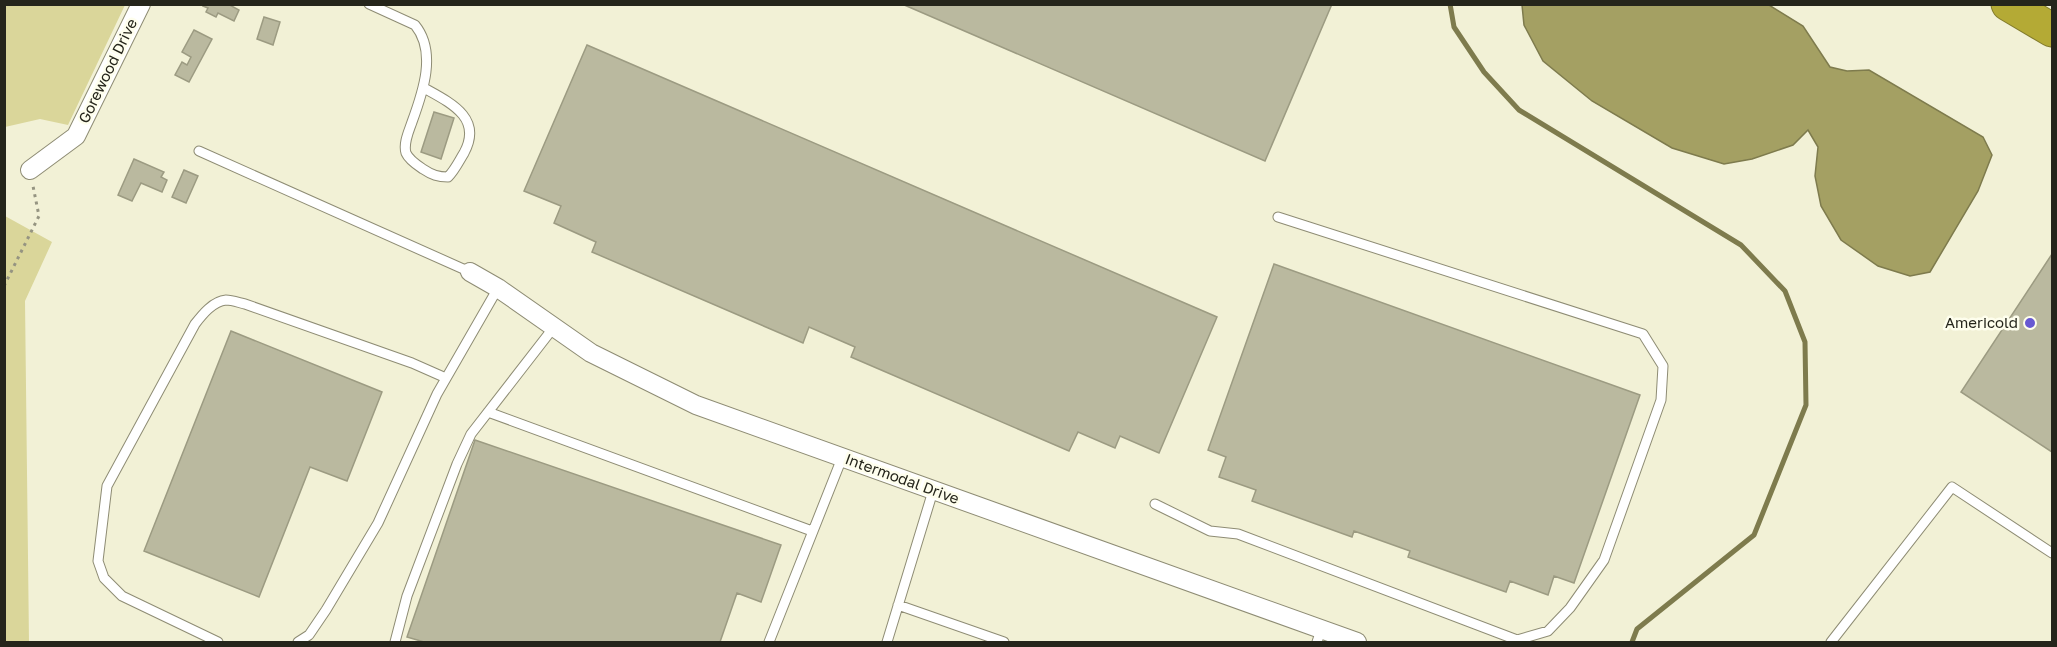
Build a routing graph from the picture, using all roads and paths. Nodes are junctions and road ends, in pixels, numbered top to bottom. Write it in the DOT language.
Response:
graph roads {
  1 [pos="141,4"];
  2 [pos="369,4"];
  3 [pos="2008,4"];
  4 [pos="2052,30"];
  5 [pos="424,88"];
  6 [pos="200,151"];
  7 [pos="30,170"];
  8 [pos="1278,217"];
  9 [pos="470,272"];
  10 [pos="4,286"];
  11 [pos="498,288"];
  12 [pos="554,327"];
  13 [pos="446,378"];
  14 [pos="488,412"];
  15 [pos="842,458"];
  16 [pos="933,490"];
  17 [pos="1155,504"];
  18 [pos="812,531"];
  19 [pos="2052,553"];
  20 [pos="898,605"];
  21 [pos="1319,636"];
  22 [pos="1517,641"];
  23 [pos="218,642"];
  24 [pos="298,642"];
  25 [pos="395,642"];
  26 [pos="769,642"];
  27 [pos="887,642"];
  28 [pos="1004,642"];
  29 [pos="1357,642"];
  30 [pos="1831,642"];
  1 -- 7 [label="street, Gorewood Drive"];
  2 -- 5 [label="lane"];
  3 -- 4 [label="highway"];
  5 -- 5 [label="lane"];
  6 -- 9 [label="lane"];
  7 -- 10 [label="path"];
  8 -- 22 [label="lane"];
  9 -- 11 [label="street, Intermodal Drive"];
  11 -- 12 [label="street, Intermodal Drive"];
  11 -- 13 [label="lane"];
  12 -- 14 [label="lane"];
  12 -- 15 [label="street, Intermodal Drive"];
  13 -- 23 [label="lane"];
  13 -- 24 [label="lane"];
  14 -- 18 [label="lane"];
  14 -- 25 [label="lane"];
  15 -- 16 [label="street, Intermodal Drive"];
  15 -- 18 [label="lane"];
  16 -- 20 [label="lane"];
  16 -- 21 [label="street, Intermodal Drive"];
  17 -- 22 [label="lane"];
  18 -- 26 [label="lane"];
  19 -- 30 [label="lane"];
  20 -- 27 [label="lane"];
  20 -- 28 [label="lane"];
  21 -- 29 [label="street, Intermodal Drive"];
}
